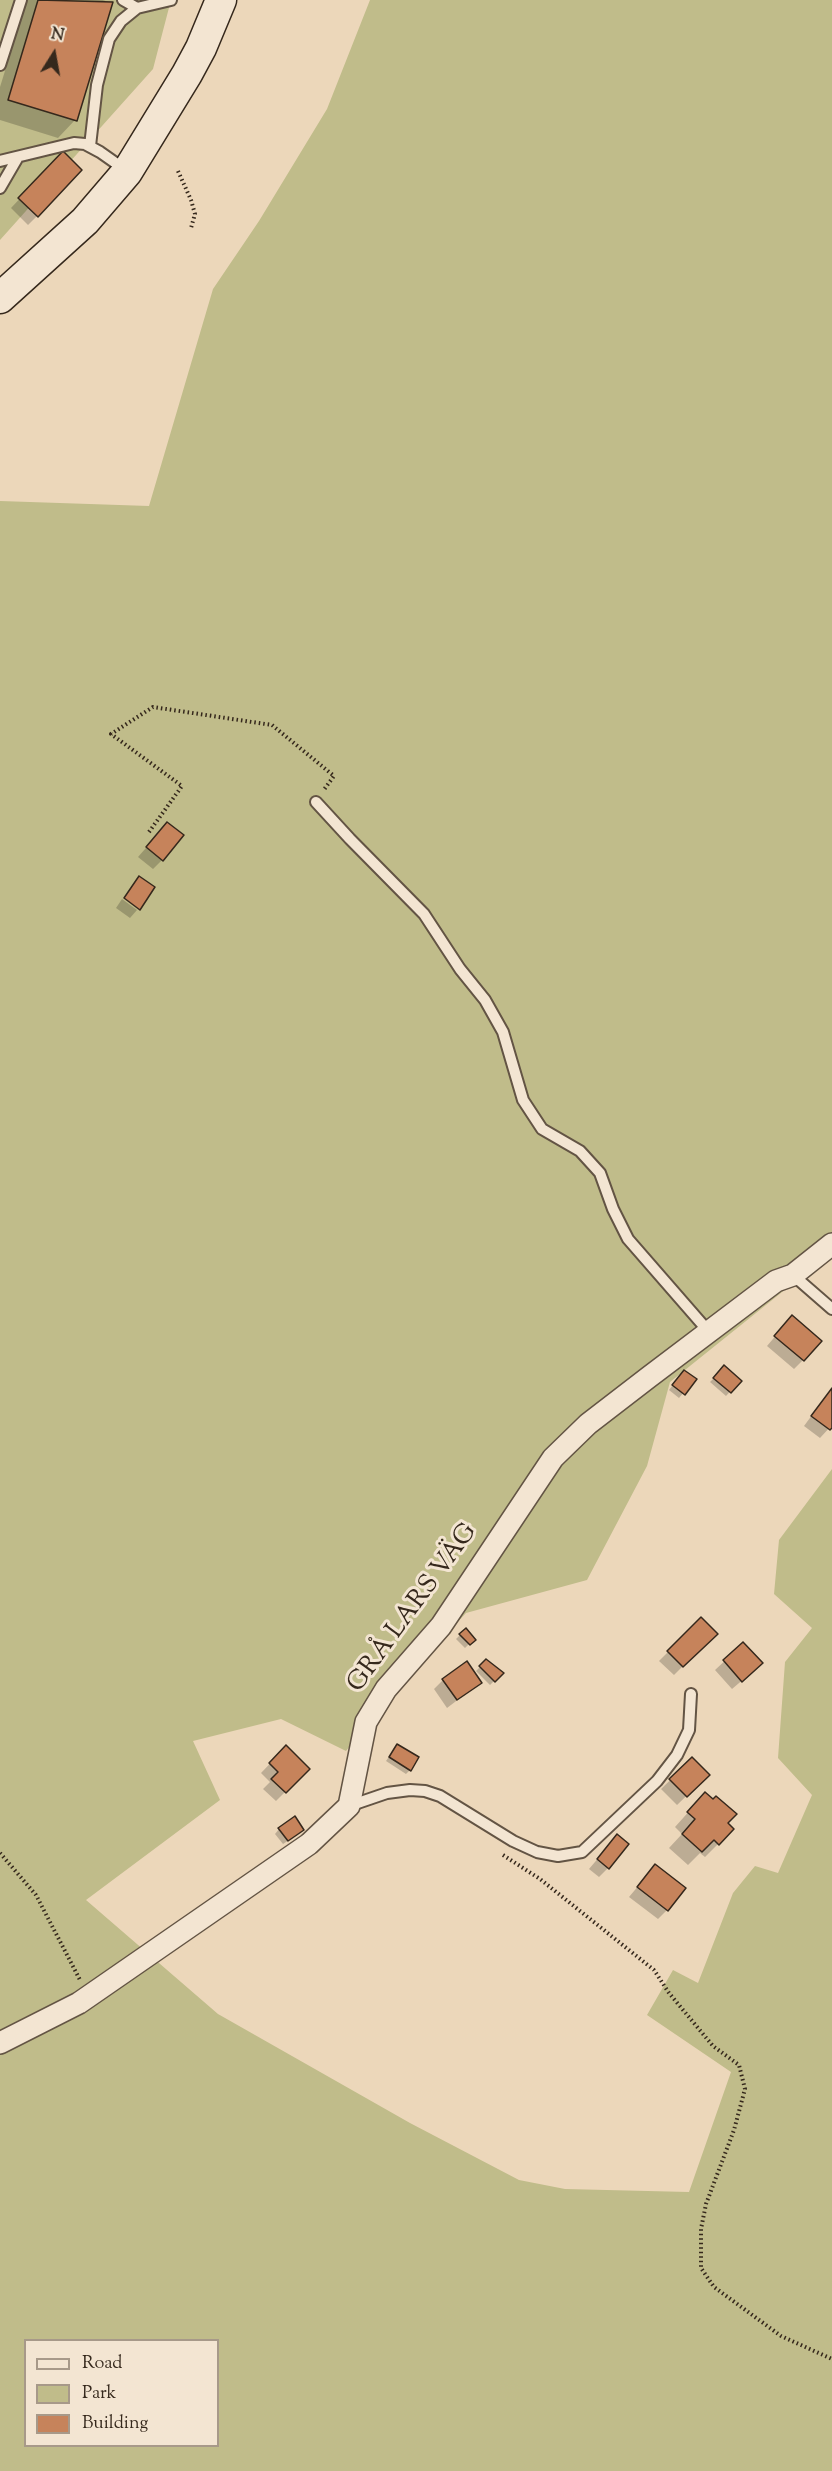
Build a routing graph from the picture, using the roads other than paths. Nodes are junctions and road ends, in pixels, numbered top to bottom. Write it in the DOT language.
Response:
graph roads {
  1 [pos="21,0"];
  2 [pos="123,0"];
  3 [pos="171,0"];
  4 [pos="221,0"];
  5 [pos="137,8"];
  6 [pos="0,65"];
  7 [pos="90,146"];
  8 [pos="18,157"];
  9 [pos="0,160"];
  10 [pos="127,172"];
  11 [pos="0,188"];
  12 [pos="0,298"];
  13 [pos="316,802"];
  14 [pos="832,1244"];
  15 [pos="793,1275"];
  16 [pos="832,1309"];
  17 [pos="709,1332"];
  18 [pos="691,1694"];
  19 [pos="349,1806"];
  20 [pos="0,2043"];
  1 -- 6 [label="lane"];
  2 -- 5 [label="lane"];
  3 -- 5 [label="lane"];
  4 -- 10 [label="street"];
  5 -- 7 [label="lane"];
  7 -- 8 [label="lane"];
  7 -- 10 [label="lane"];
  8 -- 9 [label="lane"];
  8 -- 11 [label="lane"];
  10 -- 12 [label="street"];
  13 -- 17 [label="lane"];
  14 -- 15 [label="street, GRÅ LARS VÄG"];
  15 -- 16 [label="lane"];
  15 -- 17 [label="street, GRÅ LARS VÄG"];
  17 -- 19 [label="street, GRÅ LARS VÄG"];
  18 -- 19 [label="lane"];
  19 -- 20 [label="street"];
}
